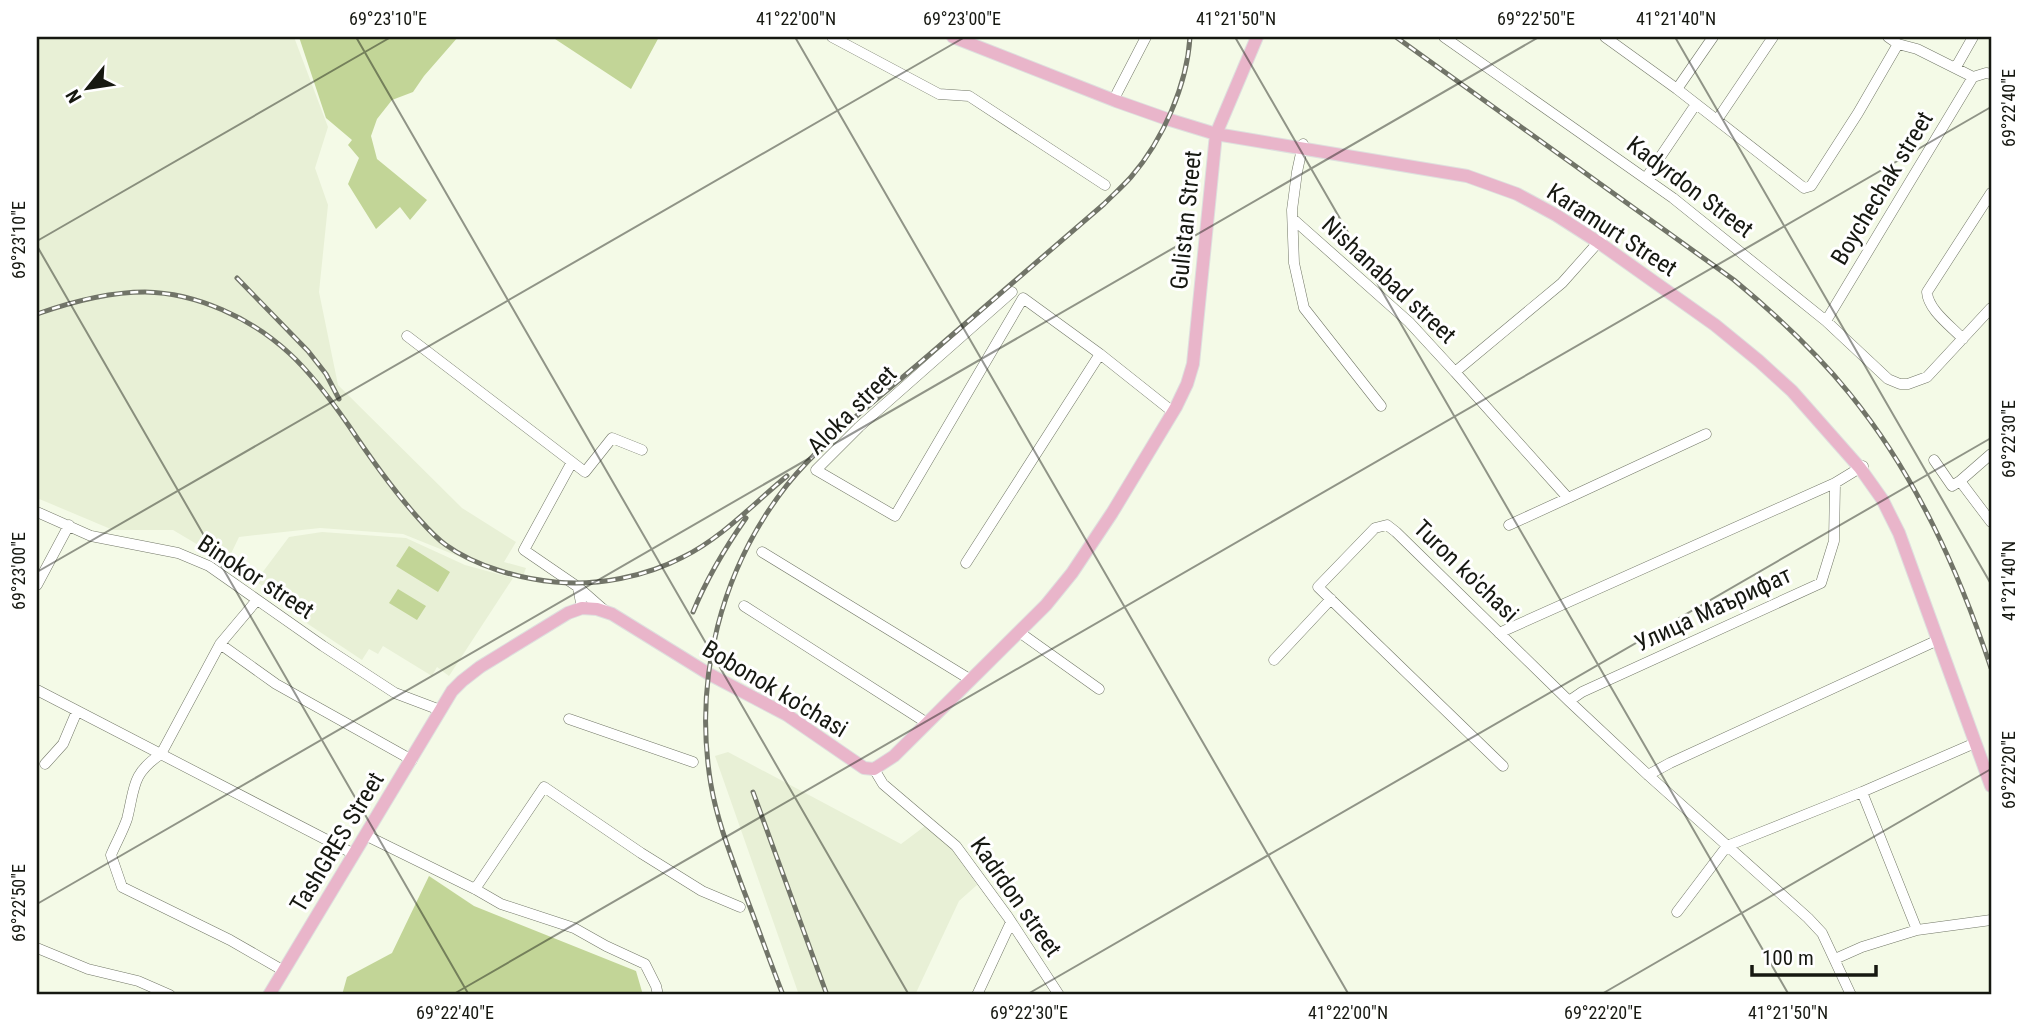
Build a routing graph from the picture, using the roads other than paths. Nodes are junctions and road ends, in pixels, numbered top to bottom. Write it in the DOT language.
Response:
graph roads {
  1 [pos="832,37"];
  2 [pos="953,37"];
  3 [pos="967,37"];
  4 [pos="1146,37"];
  5 [pos="1258,37"];
  6 [pos="1444,37"];
  7 [pos="1605,37"];
  8 [pos="1713,37"];
  9 [pos="1773,37"];
  10 [pos="1888,37"];
  11 [pos="1973,37"];
  12 [pos="1459,41"];
  13 [pos="1898,44"];
  14 [pos="1956,67"];
  15 [pos="1991,74"];
  16 [pos="1973,76"];
  17 [pos="1677,89"];
  18 [pos="1117,93"];
  19 [pos="1696,104"];
  20 [pos="1717,120"];
  21 [pos="1217,131"];
  22 [pos="1302,147"];
  23 [pos="1646,178"];
  24 [pos="1105,185"];
  25 [pos="1991,193"];
  26 [pos="1293,219"];
  27 [pos="1600,240"];
  28 [pos="1012,292"];
  29 [pos="1991,308"];
  30 [pos="1826,321"];
  31 [pos="407,336"];
  32 [pos="1963,339"];
  33 [pos="1100,354"];
  34 [pos="1455,372"];
  35 [pos="1381,406"];
  36 [pos="1173,412"];
  37 [pos="1706,434"];
  38 [pos="642,450"];
  39 [pos="1991,454"];
  40 [pos="1934,460"];
  41 [pos="572,462"];
  42 [pos="1861,467"];
  43 [pos="1960,481"];
  44 [pos="1835,483"];
  45 [pos="1568,498"];
  46 [pos="37,512"];
  47 [pos="1991,523"];
  48 [pos="69,525"];
  49 [pos="1509,525"];
  50 [pos="762,552"];
  51 [pos="965,564"];
  52 [pos="37,585"];
  53 [pos="578,587"];
  54 [pos="1331,599"];
  55 [pos="257,600"];
  56 [pos="744,607"];
  57 [pos="582,608"];
  58 [pos="605,611"];
  59 [pos="1019,632"];
  60 [pos="1499,633"];
  61 [pos="1938,640"];
  62 [pos="219,644"];
  63 [pos="1274,660"];
  64 [pos="971,680"];
  65 [pos="1099,689"];
  66 [pos="37,690"];
  67 [pos="1569,701"];
  68 [pos="77,710"];
  69 [pos="440,710"];
  70 [pos="569,719"];
  71 [pos="927,723"];
  72 [pos="1976,743"];
  73 [pos="161,754"];
  74 [pos="412,760"];
  75 [pos="693,762"];
  76 [pos="45,764"];
  77 [pos="1503,766"];
  78 [pos="874,769"];
  79 [pos="1991,774"];
  80 [pos="1648,775"];
  81 [pos="1991,786"];
  82 [pos="1862,792"];
  83 [pos="365,835"];
  84 [pos="1727,846"];
  85 [pos="354,854"];
  86 [pos="475,889"];
  87 [pos="740,907"];
  88 [pos="1677,912"];
  89 [pos="1991,920"];
  90 [pos="1012,922"];
  91 [pos="1917,930"];
  92 [pos="37,948"];
  93 [pos="1835,959"];
  94 [pos="284,971"];
  95 [pos="170,995"];
  96 [pos="269,995"];
  97 [pos="657,995"];
  98 [pos="976,995"];
  99 [pos="1059,995"];
  100 [pos="1851,995"];
  1 -- 24 [label="street"];
  2 -- 21 [label="main road, Karamurt Street"];
  3 -- 18 [label="main road, Karamurt Street"];
  4 -- 18 [label="street"];
  5 -- 21 [label="main road, Gulistan Street"];
  6 -- 12 [label="street, Kadyrdon Street"];
  7 -- 17 [label="street"];
  8 -- 17 [label="street"];
  9 -- 20 [label="street"];
  10 -- 13 [label="street"];
  11 -- 14 [label="street"];
  12 -- 23 [label="street, Kadyrdon Street"];
  13 -- 14 [label="street"];
  13 -- 20 [label="street"];
  14 -- 16 [label="street"];
  15 -- 16 [label="street"];
  16 -- 30 [label="street, Boychechak street"];
  17 -- 19 [label="street"];
  18 -- 21 [label="main road, Karamurt Street"];
  19 -- 20 [label="street"];
  19 -- 23 [label="street"];
  21 -- 22 [label="main road, Karamurt Street"];
  21 -- 36 [label="main road, Gulistan Street"];
  22 -- 26 [label="street"];
  22 -- 27 [label="main road, Karamurt Street"];
  23 -- 30 [label="street, Kadyrdon Street"];
  25 -- 32 [label="street"];
  26 -- 34 [label="street, Nishanabad street"];
  26 -- 35 [label="street"];
  27 -- 34 [label="street, Nishanabad street"];
  27 -- 42 [label="main road, Karamurt Street"];
  28 -- 33 [label="street, Aloka street"];
  29 -- 32 [label="street"];
  30 -- 32 [label="street, Kadyrdon Street"];
  31 -- 41 [label="street"];
  33 -- 36 [label="street"];
  33 -- 51 [label="street"];
  34 -- 45 [label="street, Nishanabad street"];
  36 -- 59 [label="main road"];
  37 -- 45 [label="street"];
  38 -- 41 [label="street"];
  39 -- 43 [label="street"];
  40 -- 43 [label="street"];
  41 -- 53 [label="street"];
  42 -- 44 [label="street"];
  42 -- 61 [label="main road, Karamurt Street"];
  42 -- 79 [label="main road, Karamurt Street"];
  43 -- 47 [label="street"];
  44 -- 60 [label="street"];
  44 -- 67 [label="street, Улица Маърифат"];
  45 -- 49 [label="street"];
  46 -- 48 [label="street, Binokor street"];
  48 -- 52 [label="street"];
  48 -- 55 [label="street, Binokor street"];
  50 -- 64 [label="street"];
  53 -- 57 [label="street"];
  53 -- 58 [label="street"];
  54 -- 60 [label="street, Turon ko'chasi"];
  54 -- 63 [label="street"];
  54 -- 77 [label="street"];
  55 -- 62 [label="street"];
  55 -- 69 [label="street, Binokor street"];
  56 -- 71 [label="street"];
  57 -- 58 [label="main road, Bobonok ko'chasi"];
  57 -- 69 [label="main road"];
  58 -- 78 [label="main road, Bobonok ko'chasi"];
  59 -- 64 [label="main road"];
  59 -- 65 [label="street"];
  60 -- 67 [label="street, Turon ko'chasi"];
  61 -- 72 [label="main road, Karamurt Street"];
  61 -- 80 [label="street"];
  62 -- 73 [label="street"];
  62 -- 74 [label="street"];
  64 -- 71 [label="main road"];
  66 -- 68 [label="street"];
  67 -- 80 [label="street, Turon ko'chasi"];
  68 -- 73 [label="street"];
  68 -- 76 [label="street"];
  69 -- 74 [label="main road, TashGRES Street"];
  70 -- 75 [label="street"];
  71 -- 78 [label="main road"];
  72 -- 81 [label="main road, Karamurt Street"];
  72 -- 82 [label="street"];
  73 -- 85 [label="street"];
  73 -- 94 [label="street"];
  74 -- 83 [label="main road, TashGRES Street"];
  78 -- 90 [label="street, Kadrdon street"];
  80 -- 84 [label="street, Turon ko'chasi"];
  82 -- 84 [label="street"];
  82 -- 91 [label="street"];
  83 -- 85 [label="main road, TashGRES Street"];
  83 -- 86 [label="street"];
  84 -- 88 [label="street"];
  84 -- 93 [label="street, Turon ko'chasi"];
  85 -- 94 [label="main road, TashGRES Street"];
  86 -- 87 [label="street"];
  86 -- 97 [label="street"];
  89 -- 91 [label="street"];
  90 -- 98 [label="street"];
  90 -- 99 [label="street, Kadrdon street"];
  91 -- 93 [label="street"];
  92 -- 95 [label="street"];
  93 -- 100 [label="street, Turon ko'chasi"];
  94 -- 96 [label="main road, TashGRES Street"];
}
